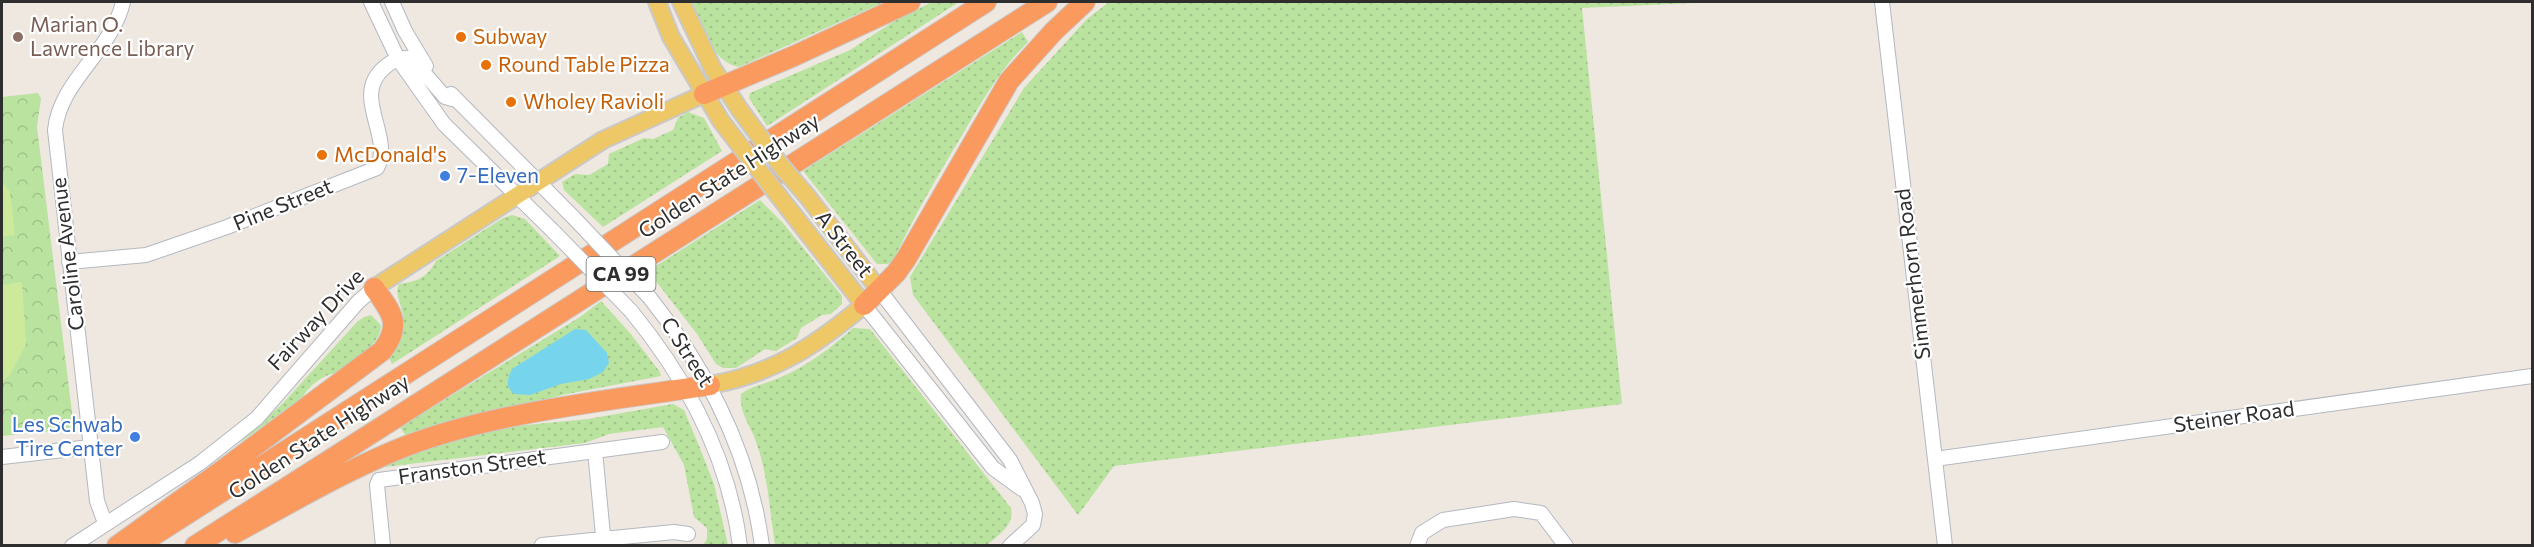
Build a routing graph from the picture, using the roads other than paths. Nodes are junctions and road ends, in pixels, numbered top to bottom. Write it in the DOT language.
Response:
graph roads {
  1 [pos="123,2"];
  2 [pos="371,2"];
  3 [pos="392,2"];
  4 [pos="657,2"];
  5 [pos="681,2"];
  6 [pos="910,2"];
  7 [pos="987,2"];
  8 [pos="1047,2"];
  9 [pos="1085,2"];
  10 [pos="1882,2"];
  11 [pos="398,59"];
  12 [pos="724,87"];
  13 [pos="704,94"];
  14 [pos="456,100"];
  15 [pos="536,182"];
  16 [pos="516,195"];
  17 [pos="69,262"];
  18 [pos="374,288"];
  19 [pos="880,291"];
  20 [pos="864,305"];
  21 [pos="2532,376"];
  22 [pos="710,385"];
  23 [pos="686,389"];
  24 [pos="662,442"];
  25 [pos="90,447"];
  26 [pos="595,451"];
  27 [pos="2,458"];
  28 [pos="1935,459"];
  29 [pos="1026,492"];
  30 [pos="105,523"];
  31 [pos="688,534"];
  32 [pos="605,542"];
  33 [pos="72,546"];
  34 [pos="117,546"];
  35 [pos="137,546"];
  36 [pos="195,546"];
  37 [pos="212,546"];
  38 [pos="383,546"];
  39 [pos="542,546"];
  40 [pos="740,546"];
  41 [pos="762,546"];
  42 [pos="1010,546"];
  43 [pos="1418,546"];
  44 [pos="1566,546"];
  45 [pos="1945,546"];
  1 -- 17 [label="street, Caroline Avenue"];
  2 -- 11 [label="street, C Street"];
  3 -- 14 [label="street, C Street"];
  4 -- 13 [label="main road, A Street"];
  5 -- 12 [label="main road, A Street"];
  6 -- 12 [label="highway"];
  7 -- 35 [label="highway, Golden State Highway / CA 99"];
  8 -- 36 [label="highway, Golden State Highway / CA 99"];
  9 -- 19 [label="highway"];
  10 -- 28 [label="street, Simmerhorn Road"];
  11 -- 14 [label="street"];
  11 -- 16 [label="street, C Street"];
  11 -- 17 [label="street, Pine Street"];
  12 -- 13 [label="highway"];
  12 -- 19 [label="main road, A Street, bridge"];
  13 -- 15 [label="main road, Fairway Drive"];
  13 -- 20 [label="main road, A Street, bridge"];
  14 -- 15 [label="street, C Street"];
  15 -- 16 [label="main road, Fairway Drive"];
  15 -- 22 [label="street, C Street, bridge"];
  16 -- 18 [label="main road, Fairway Drive"];
  16 -- 23 [label="street, C Street, bridge"];
  17 -- 25 [label="street, Caroline Avenue"];
  18 -- 30 [label="street, Fairway Drive"];
  18 -- 34 [label="highway"];
  19 -- 20 [label="highway"];
  19 -- 29 [label="street, A Street"];
  20 -- 22 [label="main road"];
  20 -- 29 [label="street, A Street"];
  21 -- 28 [label="street, Steiner Road"];
  22 -- 23 [label="highway"];
  22 -- 41 [label="street, C Street"];
  23 -- 37 [label="highway"];
  23 -- 40 [label="street, C Street"];
  24 -- 26 [label="street, Franston Street"];
  25 -- 27 [label="street"];
  25 -- 30 [label="street, Caroline Avenue"];
  26 -- 32 [label="street"];
  26 -- 38 [label="street, Franston Street"];
  28 -- 45 [label="street, Simmerhorn Road"];
  29 -- 42 [label="street, A Street"];
  30 -- 33 [label="street, Fairway Drive"];
  31 -- 32 [label="street"];
  32 -- 39 [label="street"];
  43 -- 44 [label="street"];
}
